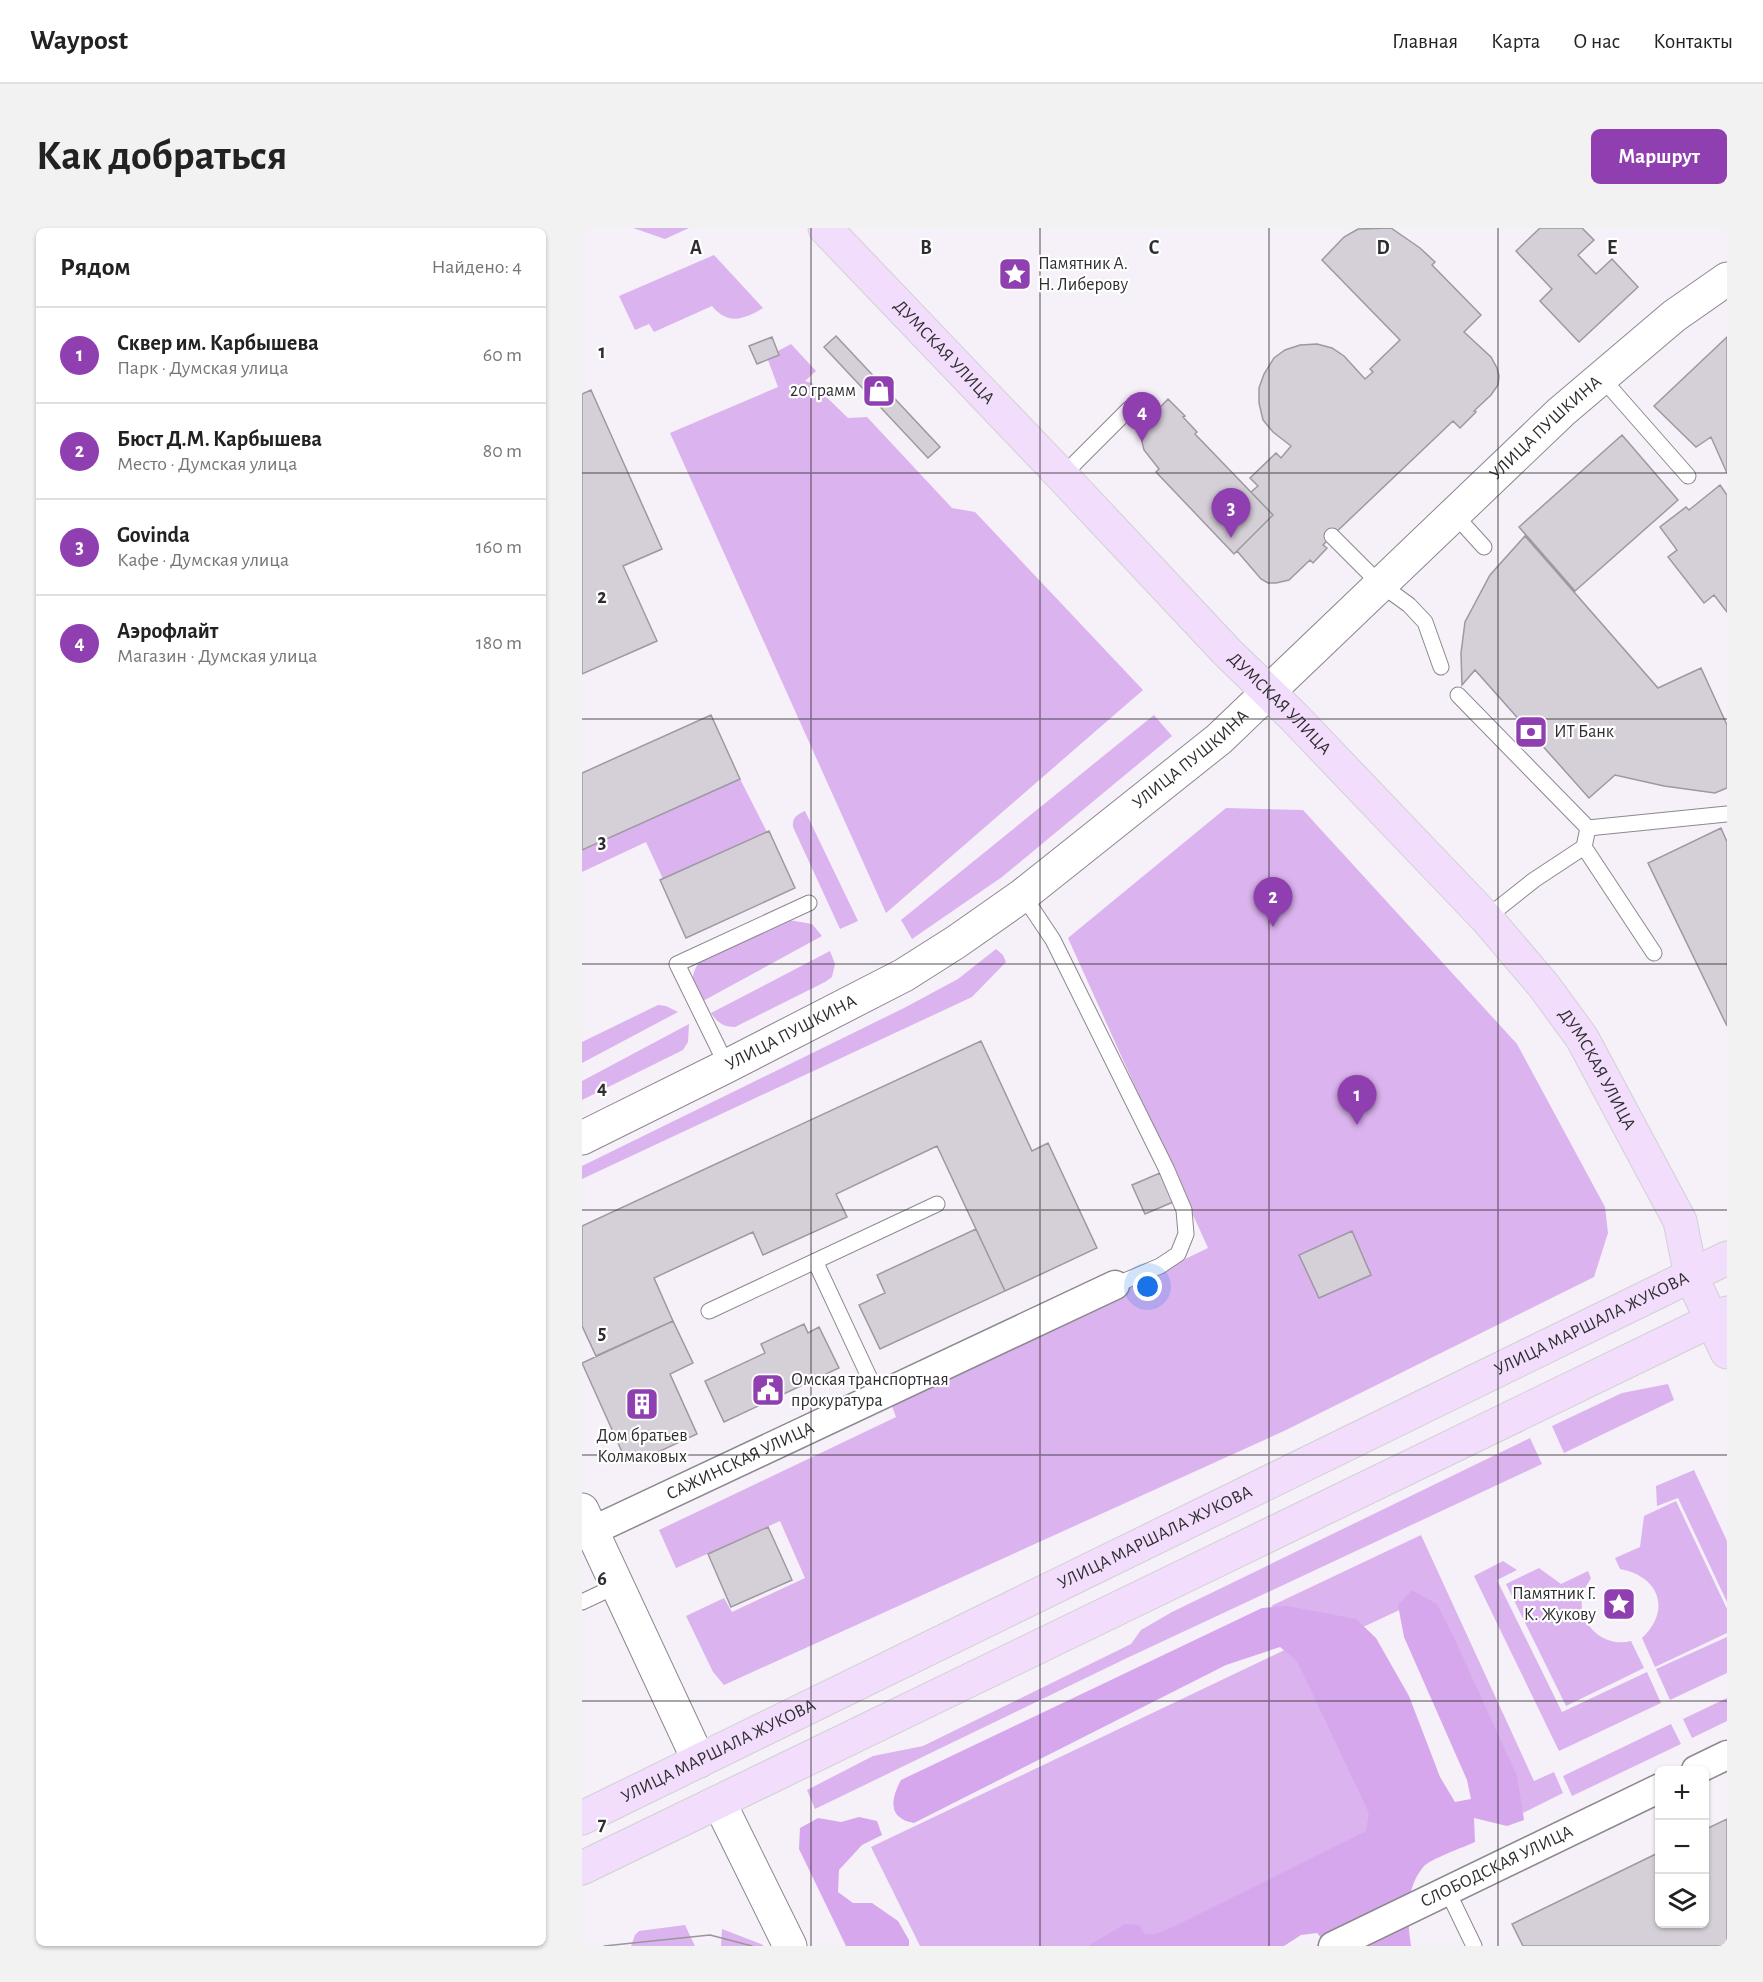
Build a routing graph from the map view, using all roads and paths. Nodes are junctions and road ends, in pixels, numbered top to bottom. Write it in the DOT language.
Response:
graph roads {
  1 [pos="825,228"];
  2 [pos="1727,279"];
  3 [pos="1601,377"];
  4 [pos="1129,409"];
  5 [pos="1062,476"];
  6 [pos="1688,477"];
  7 [pos="1454,514"];
  8 [pos="1332,536"];
  9 [pos="1484,547"];
  10 [pos="1380,584"];
  11 [pos="1440,667"];
  12 [pos="1268,691"];
  13 [pos="1458,695"];
  14 [pos="1727,814"];
  15 [pos="1588,828"];
  16 [pos="1584,847"];
  17 [pos="1023,896"];
  18 [pos="809,903"];
  19 [pos="1486,918"];
  20 [pos="1654,953"];
  21 [pos="727,1066"];
  22 [pos="582,1138"];
  23 [pos="937,1204"];
  24 [pos="1680,1221"];
  25 [pos="815,1261"];
  26 [pos="1725,1263"];
  27 [pos="1691,1276"];
  28 [pos="1115,1285"];
  29 [pos="709,1311"];
  30 [pos="1719,1316"];
  31 [pos="1727,1352"];
  32 [pos="878,1396"];
  33 [pos="587,1520"];
  34 [pos="616,1586"];
  35 [pos="582,1602"];
  36 [pos="1727,1755"];
  37 [pos="699,1761"];
  38 [pos="1704,1766"];
  39 [pos="1655,1790"];
  40 [pos="719,1802"];
  41 [pos="582,1818"];
  42 [pos="582,1868"];
  43 [pos="1448,1892"];
  44 [pos="790,1946"];
  45 [pos="1334,1946"];
  46 [pos="1474,1946"];
  1 -- 5 [label="main road, ДУМСКАЯ УЛИЦА"];
  2 -- 3 [label="street, УЛИЦА ПУШКИНА"];
  3 -- 6 [label="lane"];
  3 -- 7 [label="street, УЛИЦА ПУШКИНА"];
  4 -- 5 [label="lane"];
  5 -- 12 [label="main road, ДУМСКАЯ УЛИЦА"];
  7 -- 9 [label="lane"];
  7 -- 10 [label="street, УЛИЦА ПУШКИНА"];
  8 -- 10 [label="lane"];
  10 -- 11 [label="lane"];
  10 -- 12 [label="street, УЛИЦА ПУШКИНА"];
  12 -- 17 [label="street, УЛИЦА ПУШКИНА"];
  12 -- 19 [label="main road, ДУМСКАЯ УЛИЦА"];
  13 -- 15 [label="lane"];
  14 -- 15 [label="lane"];
  15 -- 16 [label="lane"];
  16 -- 19 [label="lane"];
  16 -- 20 [label="lane"];
  17 -- 21 [label="street, УЛИЦА ПУШКИНА"];
  17 -- 28 [label="lane"];
  18 -- 21 [label="lane"];
  19 -- 24 [label="main road, ДУМСКАЯ УЛИЦА"];
  21 -- 22 [label="street, УЛИЦА ПУШКИНА"];
  23 -- 25 [label="lane"];
  24 -- 26 [label="main road"];
  24 -- 27 [label="main road"];
  25 -- 29 [label="lane"];
  25 -- 32 [label="lane"];
  26 -- 27 [label="main road, УЛИЦА МАРШАЛА ЖУКОВА"];
  27 -- 30 [label="main road"];
  27 -- 37 [label="main road, УЛИЦА МАРШАЛА ЖУКОВА"];
  28 -- 32 [label="street, САЖИНСКАЯ УЛИЦА"];
  30 -- 31 [label="main road"];
  30 -- 40 [label="main road"];
  32 -- 33 [label="street, САЖИНСКАЯ УЛИЦА"];
  33 -- 34 [label="street"];
  34 -- 35 [label="lane"];
  34 -- 37 [label="street"];
  36 -- 38 [label="street"];
  37 -- 40 [label="main road"];
  37 -- 41 [label="main road, УЛИЦА МАРШАЛА ЖУКОВА"];
  39 -- 43 [label="street, СЛОБОДСКАЯ УЛИЦА"];
  40 -- 42 [label="main road"];
  40 -- 44 [label="street"];
  43 -- 45 [label="street, СЛОБОДСКАЯ УЛИЦА"];
  43 -- 46 [label="lane"];
}
